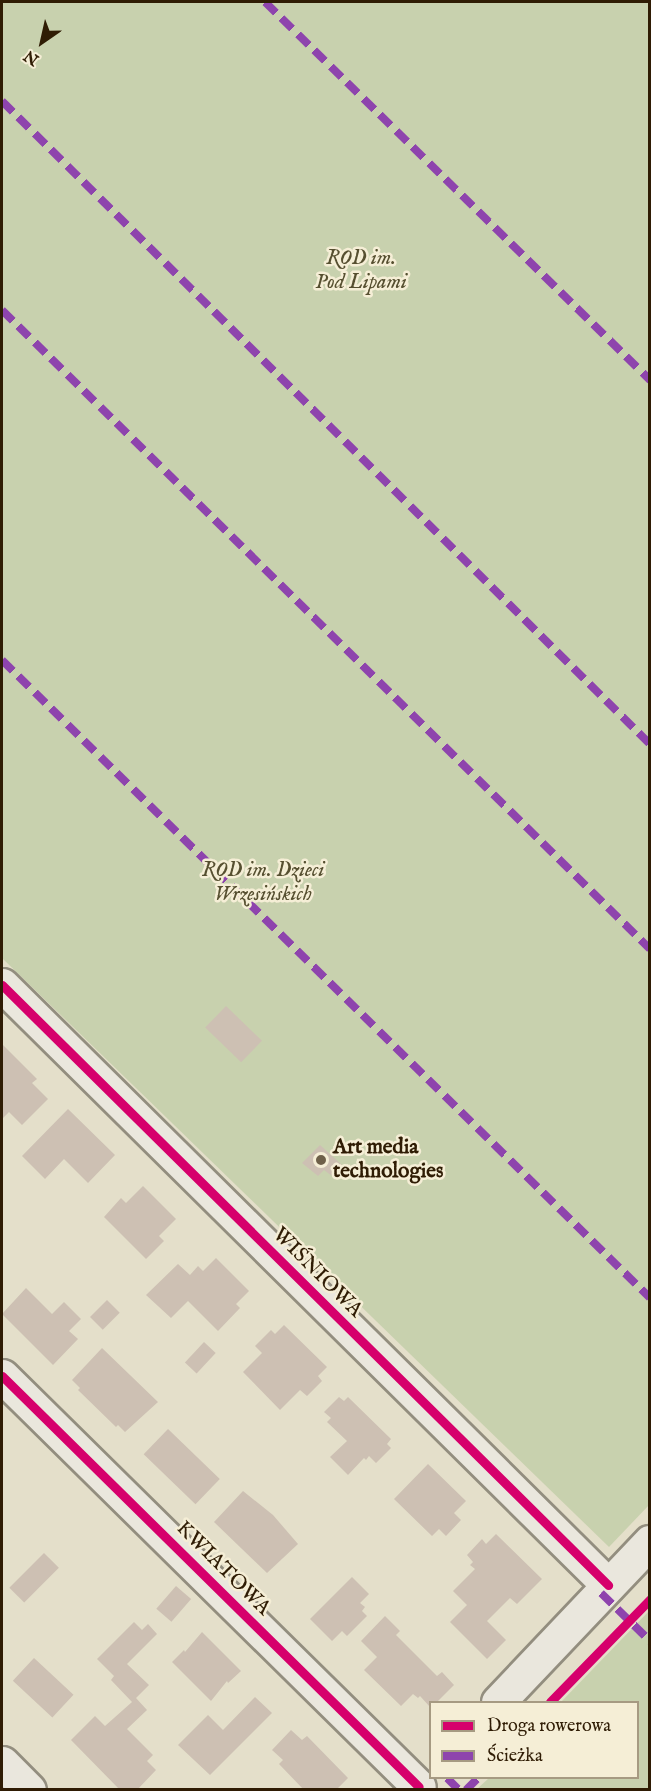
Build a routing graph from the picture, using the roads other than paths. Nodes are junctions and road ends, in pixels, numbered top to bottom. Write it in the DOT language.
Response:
graph roads {
  1 [pos="2,985"];
  2 [pos="2,1376"];
  3 [pos="650,1542"];
  4 [pos="608,1585"];
  5 [pos="499,1701"];
  6 [pos="2,1763"];
  7 [pos="422,1784"];
  8 [pos="28,1790"];
  1 -- 4 [label="street, WIŚNIOWA"];
  2 -- 7 [label="street, KWIATOWA"];
  3 -- 4 [label="street"];
  4 -- 5 [label="street"];
  6 -- 8 [label="street"];
}
